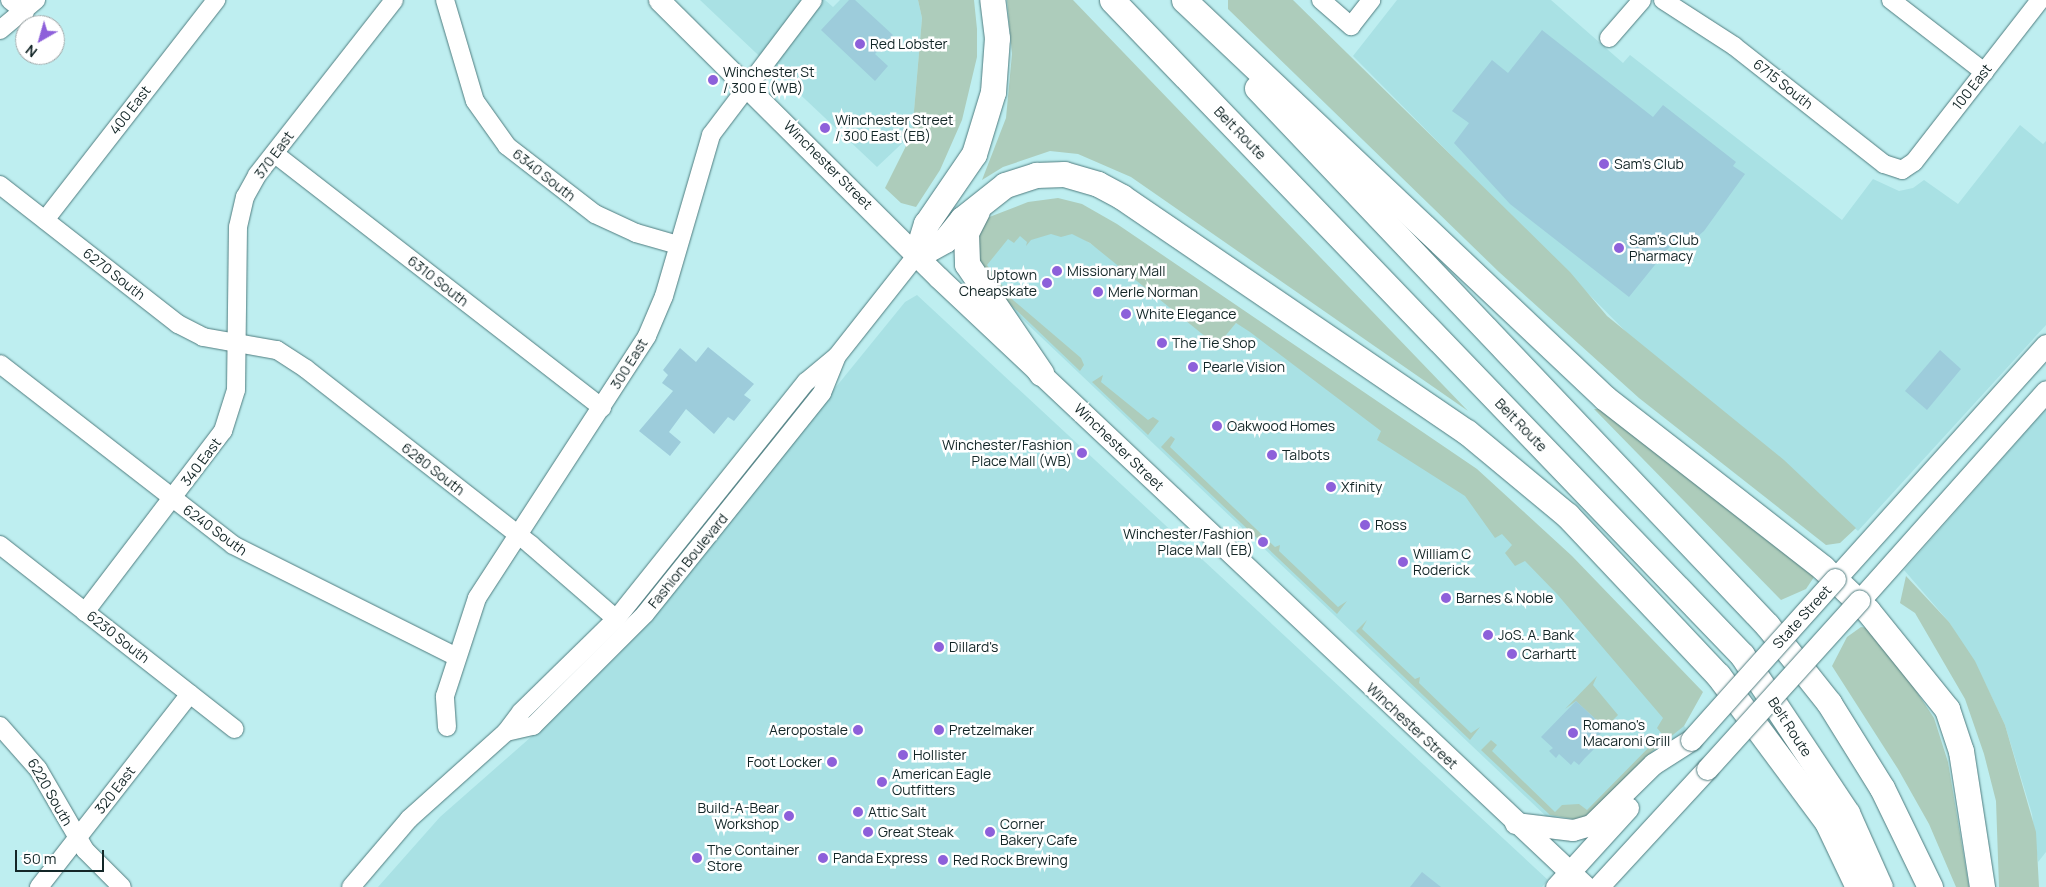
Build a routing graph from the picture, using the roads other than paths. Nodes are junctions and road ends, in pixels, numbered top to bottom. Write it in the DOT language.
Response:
graph roads {
  1 [pos="10,0"];
  2 [pos="216,0"];
  3 [pos="394,0"];
  4 [pos="445,0"];
  5 [pos="659,0"];
  6 [pos="813,0"];
  7 [pos="992,0"];
  8 [pos="1112,0"];
  9 [pos="1174,0"];
  10 [pos="1184,0"];
  11 [pos="1321,0"];
  12 [pos="1371,0"];
  13 [pos="1642,0"];
  14 [pos="1663,0"];
  15 [pos="1891,0"];
  16 [pos="2040,0"];
  17 [pos="31,6"];
  18 [pos="0,30"];
  19 [pos="1609,38"];
  20 [pos="1984,72"];
  21 [pos="747,84"];
  22 [pos="275,154"];
  23 [pos="1902,170"];
  24 [pos="0,185"];
  25 [pos="982,203"];
  26 [pos="44,220"];
  27 [pos="678,245"];
  28 [pos="916,256"];
  29 [pos="238,342"];
  30 [pos="2046,345"];
  31 [pos="837,356"];
  32 [pos="0,364"];
  33 [pos="1041,372"];
  34 [pos="2046,392"];
  35 [pos="602,408"];
  36 [pos="173,499"];
  37 [pos="518,535"];
  38 [pos="0,545"];
  39 [pos="1835,579"];
  40 [pos="1859,601"];
  41 [pos="85,612"];
  42 [pos="616,619"];
  43 [pos="456,656"];
  44 [pos="190,694"];
  45 [pos="0,726"];
  46 [pos="447,727"];
  47 [pos="235,729"];
  48 [pos="506,732"];
  49 [pos="1691,740"];
  50 [pos="1515,823"];
  51 [pos="77,839"];
  52 [pos="1563,880"];
  53 [pos="39,887"];
  54 [pos="122,887"];
  55 [pos="352,887"];
  56 [pos="1586,887"];
  57 [pos="1598,887"];
  58 [pos="1858,887"];
  59 [pos="1880,887"];
  60 [pos="1930,887"];
  61 [pos="1982,887"];
  1 -- 17 [label="street"];
  2 -- 26 [label="street, 400 East"];
  3 -- 22 [label="street, 370 East"];
  4 -- 27 [label="street, 6340 South"];
  5 -- 21 [label="main road, Winchester Street"];
  6 -- 21 [label="street, 300 East"];
  7 -- 28 [label="highway"];
  8 -- 59 [label="highway, Belt Route"];
  9 -- 60 [label="highway"];
  10 -- 39 [label="highway"];
  11 -- 12 [label="street"];
  13 -- 19 [label="street"];
  14 -- 23 [label="street, 6715 South"];
  15 -- 20 [label="street"];
  16 -- 20 [label="street, 100 East"];
  17 -- 18 [label="street"];
  20 -- 23 [label="street, 100 East"];
  21 -- 27 [label="street, 300 East"];
  21 -- 28 [label="main road, Winchester Street"];
  22 -- 29 [label="street, 370 East"];
  22 -- 35 [label="street, 6310 South"];
  24 -- 26 [label="street, 6270 South"];
  25 -- 28 [label="highway"];
  25 -- 33 [label="highway"];
  25 -- 58 [label="highway"];
  26 -- 29 [label="street, 6270 South"];
  27 -- 35 [label="street, 300 East"];
  28 -- 31 [label="street, Fashion Boulevard"];
  28 -- 33 [label="main road, Winchester Street"];
  29 -- 36 [label="street, 340 East"];
  29 -- 37 [label="street, 6280 South"];
  30 -- 39 [label="main road, State Street"];
  31 -- 42 [label="street, Fashion Boulevard"];
  31 -- 48 [label="street, Fashion Boulevard"];
  32 -- 36 [label="street, 6240 South"];
  33 -- 50 [label="main road, Winchester Street"];
  34 -- 40 [label="main road"];
  35 -- 37 [label="street, 300 East"];
  36 -- 41 [label="street, 340 East"];
  36 -- 43 [label="street, 6240 South"];
  37 -- 42 [label="street, 6280 South"];
  37 -- 43 [label="street, 300 East"];
  38 -- 41 [label="street, 6230 South"];
  39 -- 40 [label="highway"];
  39 -- 49 [label="main road, State Street, bridge"];
  40 -- 57 [label="main road, bridge"];
  40 -- 61 [label="highway"];
  41 -- 44 [label="street, 6230 South"];
  42 -- 48 [label="street, Fashion Boulevard"];
  43 -- 46 [label="street, 300 East"];
  44 -- 47 [label="street, 6230 South"];
  44 -- 51 [label="street, 320 East"];
  45 -- 51 [label="street, 6220 South"];
  48 -- 55 [label="street, Fashion Boulevard"];
  49 -- 50 [label="main road"];
  49 -- 52 [label="main road, State Street"];
  50 -- 52 [label="main road, Winchester Street"];
  51 -- 53 [label="street, 320 East"];
  51 -- 54 [label="street, 6220 South"];
  52 -- 56 [label="main road, Winchester Street"];
}
